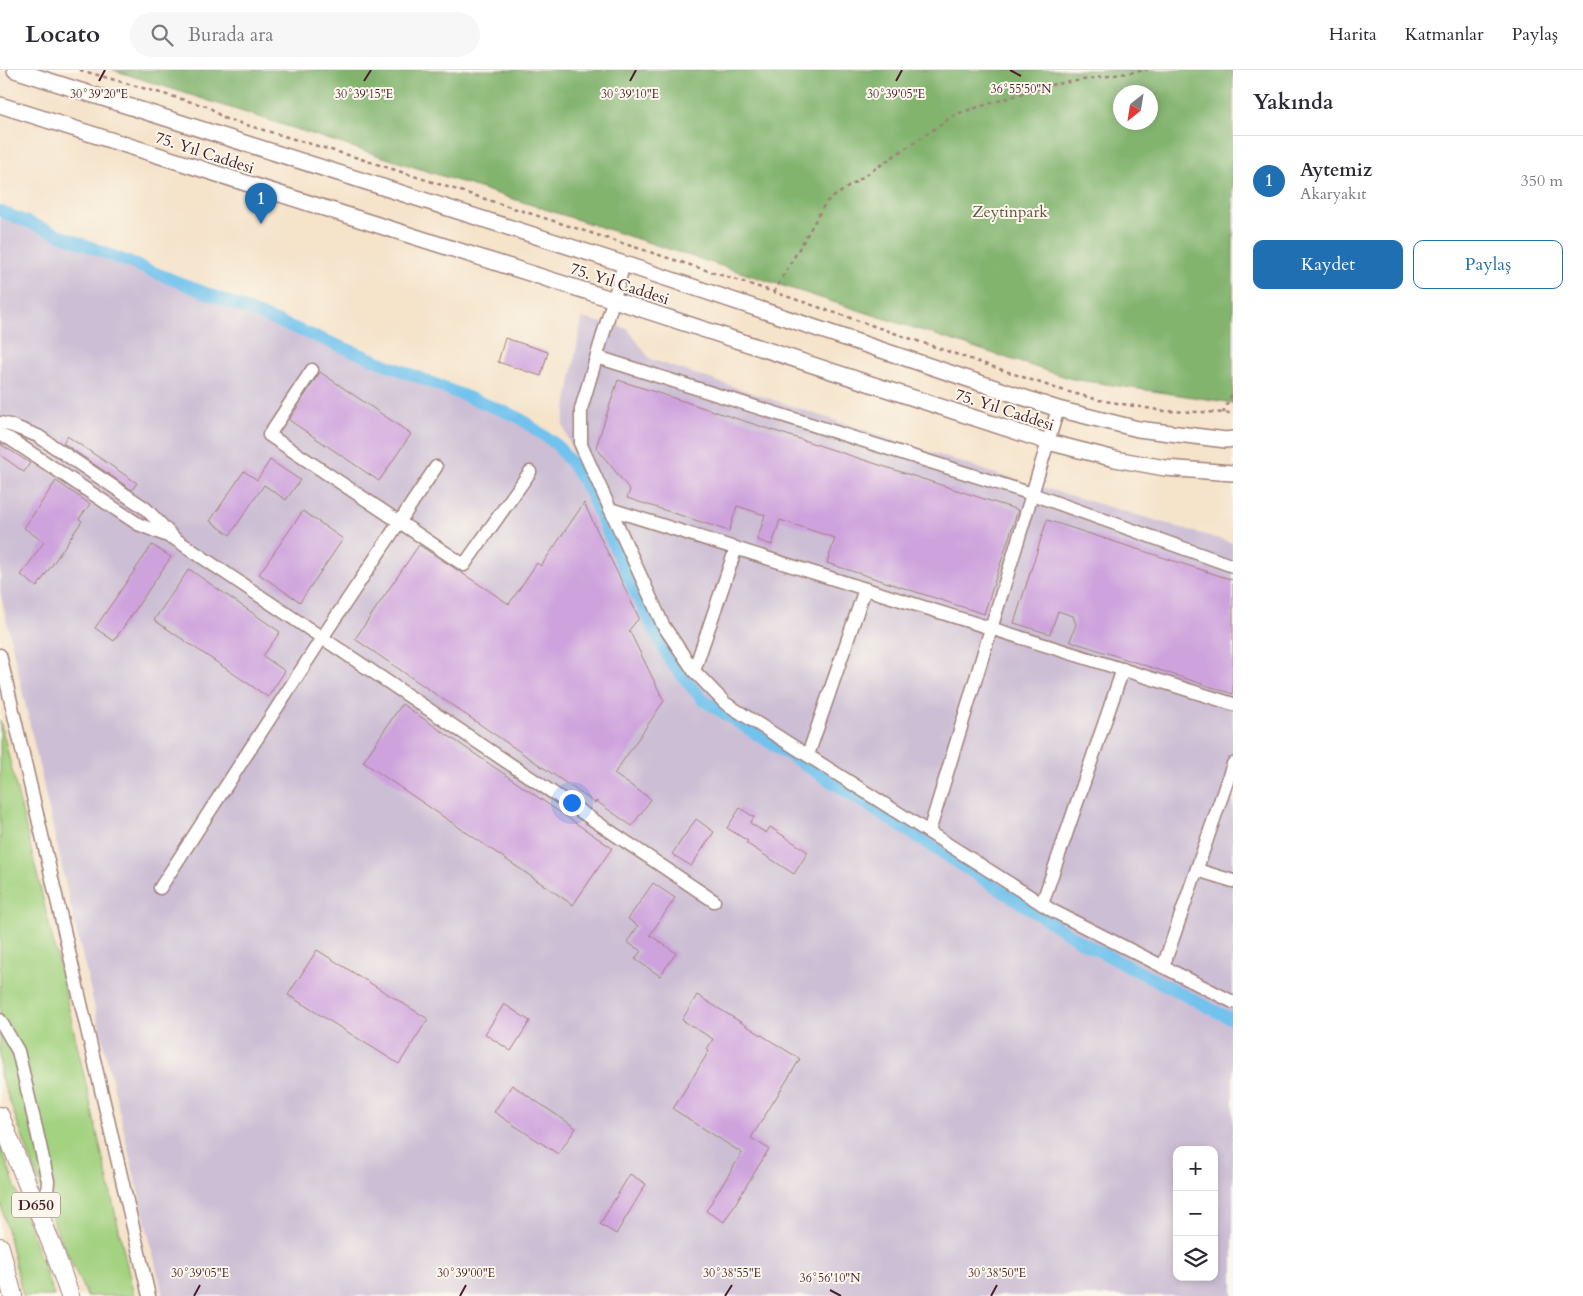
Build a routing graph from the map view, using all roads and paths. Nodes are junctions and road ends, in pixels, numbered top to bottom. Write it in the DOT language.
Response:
graph roads {
  1 [pos="15,70"];
  2 [pos="80,70"];
  3 [pos="1147,70"];
  4 [pos="0,105"];
  5 [pos="624,264"];
  6 [pos="774,292"];
  7 [pos="614,300"];
  8 [pos="597,357"];
  9 [pos="312,370"];
  10 [pos="1233,391"];
  11 [pos="1058,409"];
  12 [pos="1223,412"];
  13 [pos="1233,413"];
  14 [pos="0,428"];
  15 [pos="1233,439"];
  16 [pos="1048,442"];
  17 [pos="436,466"];
  18 [pos="530,472"];
  19 [pos="1233,472"];
  20 [pos="1032,494"];
  21 [pos="610,509"];
  22 [pos="399,522"];
  23 [pos="175,538"];
  24 [pos="736,548"];
  25 [pos="1233,566"];
  26 [pos="865,588"];
  27 [pos="991,628"];
  28 [pos="322,638"];
  29 [pos="0,655"];
  30 [pos="1123,669"];
  31 [pos="694,671"];
  32 [pos="1233,704"];
  33 [pos="808,754"];
  34 [pos="1233,764"];
  35 [pos="1227,798"];
  36 [pos="929,832"];
  37 [pos="1197,870"];
  38 [pos="1233,881"];
  39 [pos="160,888"];
  40 [pos="714,901"];
  41 [pos="1042,904"];
  42 [pos="1163,967"];
  43 [pos="1233,1002"];
  44 [pos="0,1020"];
  45 [pos="0,1116"];
  46 [pos="44,1227"];
  47 [pos="0,1248"];
  48 [pos="55,1253"];
  49 [pos="13,1296"];
  50 [pos="70,1296"];
  51 [pos="81,1296"];
  52 [pos="149,1296"];
  1 -- 5 [label="main road, 75. Yıl Caddesi"];
  2 -- 6 [label="path"];
  3 -- 6 [label="path"];
  4 -- 7 [label="main road, 75. Yıl Caddesi"];
  5 -- 7 [label="street"];
  5 -- 11 [label="main road, 75. Yıl Caddesi"];
  6 -- 12 [label="path"];
  7 -- 8 [label="street"];
  7 -- 16 [label="main road, 75. Yıl Caddesi"];
  8 -- 20 [label="street"];
  8 -- 21 [label="street"];
  9 -- 22 [label="street"];
  10 -- 12 [label="path"];
  11 -- 15 [label="main road, 75. Yıl Caddesi"];
  11 -- 16 [label="street"];
  12 -- 13 [label="path"];
  14 -- 23 [label="street"];
  14 -- 23 [label="street"];
  16 -- 19 [label="main road, 75. Yıl Caddesi"];
  16 -- 20 [label="street"];
  17 -- 22 [label="street"];
  18 -- 22 [label="street"];
  20 -- 25 [label="street"];
  20 -- 27 [label="street"];
  21 -- 24 [label="street"];
  21 -- 31 [label="street"];
  22 -- 28 [label="street"];
  23 -- 28 [label="street"];
  24 -- 26 [label="street"];
  24 -- 31 [label="street"];
  26 -- 27 [label="street"];
  26 -- 33 [label="street"];
  27 -- 30 [label="street"];
  27 -- 36 [label="street"];
  28 -- 39 [label="street"];
  28 -- 40 [label="street"];
  29 -- 52 [label="street"];
  30 -- 32 [label="street"];
  30 -- 41 [label="street"];
  31 -- 33 [label="street"];
  33 -- 36 [label="street"];
  34 -- 35 [label="street"];
  35 -- 37 [label="street"];
  36 -- 41 [label="street"];
  37 -- 38 [label="street"];
  37 -- 42 [label="street"];
  41 -- 42 [label="street"];
  42 -- 43 [label="street"];
  44 -- 46 [label="street"];
  45 -- 46 [label="highway, D650"];
  46 -- 48 [label="highway, D650"];
  47 -- 49 [label="highway"];
  48 -- 50 [label="highway, D650"];
  48 -- 51 [label="highway"];
}
